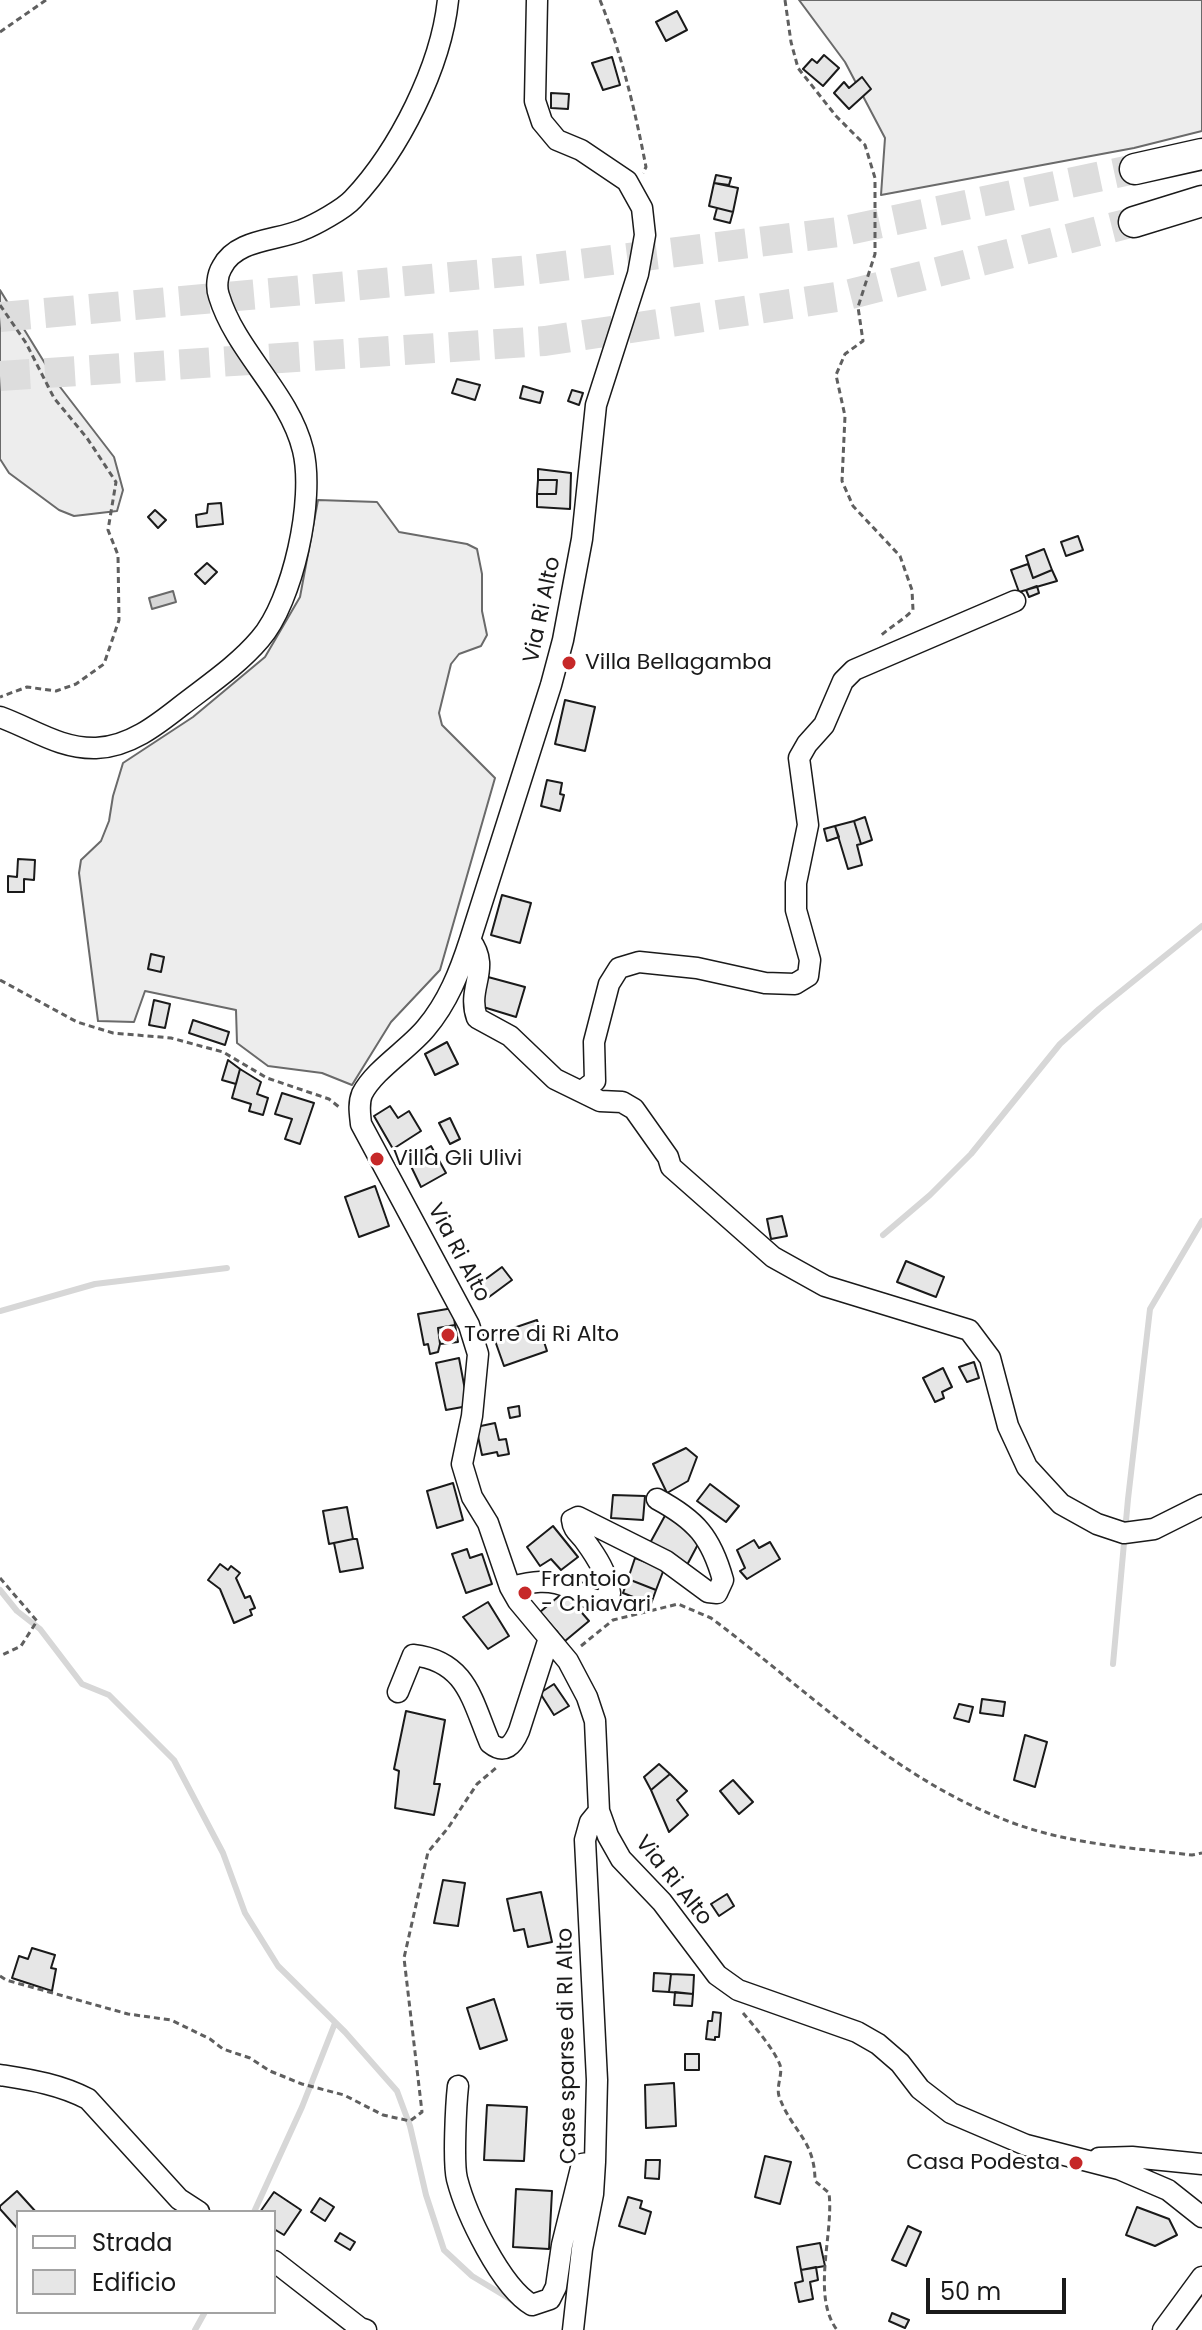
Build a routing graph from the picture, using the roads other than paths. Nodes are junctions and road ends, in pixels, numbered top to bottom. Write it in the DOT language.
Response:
graph roads {
  1 [pos="448,0"];
  2 [pos="537,0"];
  3 [pos="1202,154"];
  4 [pos="1135,169"];
  5 [pos="1202,201"];
  6 [pos="1134,222"];
  7 [pos="1015,601"];
  8 [pos="0,717"];
  9 [pos="470,940"];
  10 [pos="582,1091"];
  11 [pos="657,1499"];
  12 [pos="1202,1505"];
  13 [pos="510,1587"];
  14 [pos="549,1638"];
  15 [pos="398,1692"];
  16 [pos="599,1811"];
  17 [pos="0,2075"];
  18 [pos="458,2086"];
  19 [pos="1079,2159"];
  20 [pos="595,2162"];
  21 [pos="1202,2164"];
  22 [pos="196,2210"];
  23 [pos="1202,2217"];
  24 [pos="276,2263"];
  25 [pos="1202,2277"];
  26 [pos="366,2330"];
  27 [pos="573,2330"];
  28 [pos="1163,2330"];
  1 -- 8 [label="street"];
  2 -- 9 [label="street, Via Ri Alto"];
  3 -- 4 [label="highway"];
  5 -- 6 [label="highway"];
  7 -- 10 [label="street"];
  9 -- 10 [label="street"];
  9 -- 13 [label="street, Via Ri Alto"];
  10 -- 12 [label="street"];
  11 -- 13 [label="street"];
  13 -- 14 [label="street, Via Ri Alto"];
  14 -- 15 [label="street"];
  14 -- 16 [label="street, Via Ri Alto"];
  16 -- 19 [label="street, Via Ri Alto"];
  16 -- 20 [label="street, Case sparse di RI Alto"];
  17 -- 22 [label="street"];
  18 -- 20 [label="street"];
  19 -- 21 [label="street"];
  19 -- 23 [label="street, Via Ri Alto"];
  20 -- 27 [label="street, Case sparse di RI Alto"];
  24 -- 26 [label="street"];
  25 -- 28 [label="street"];
}
